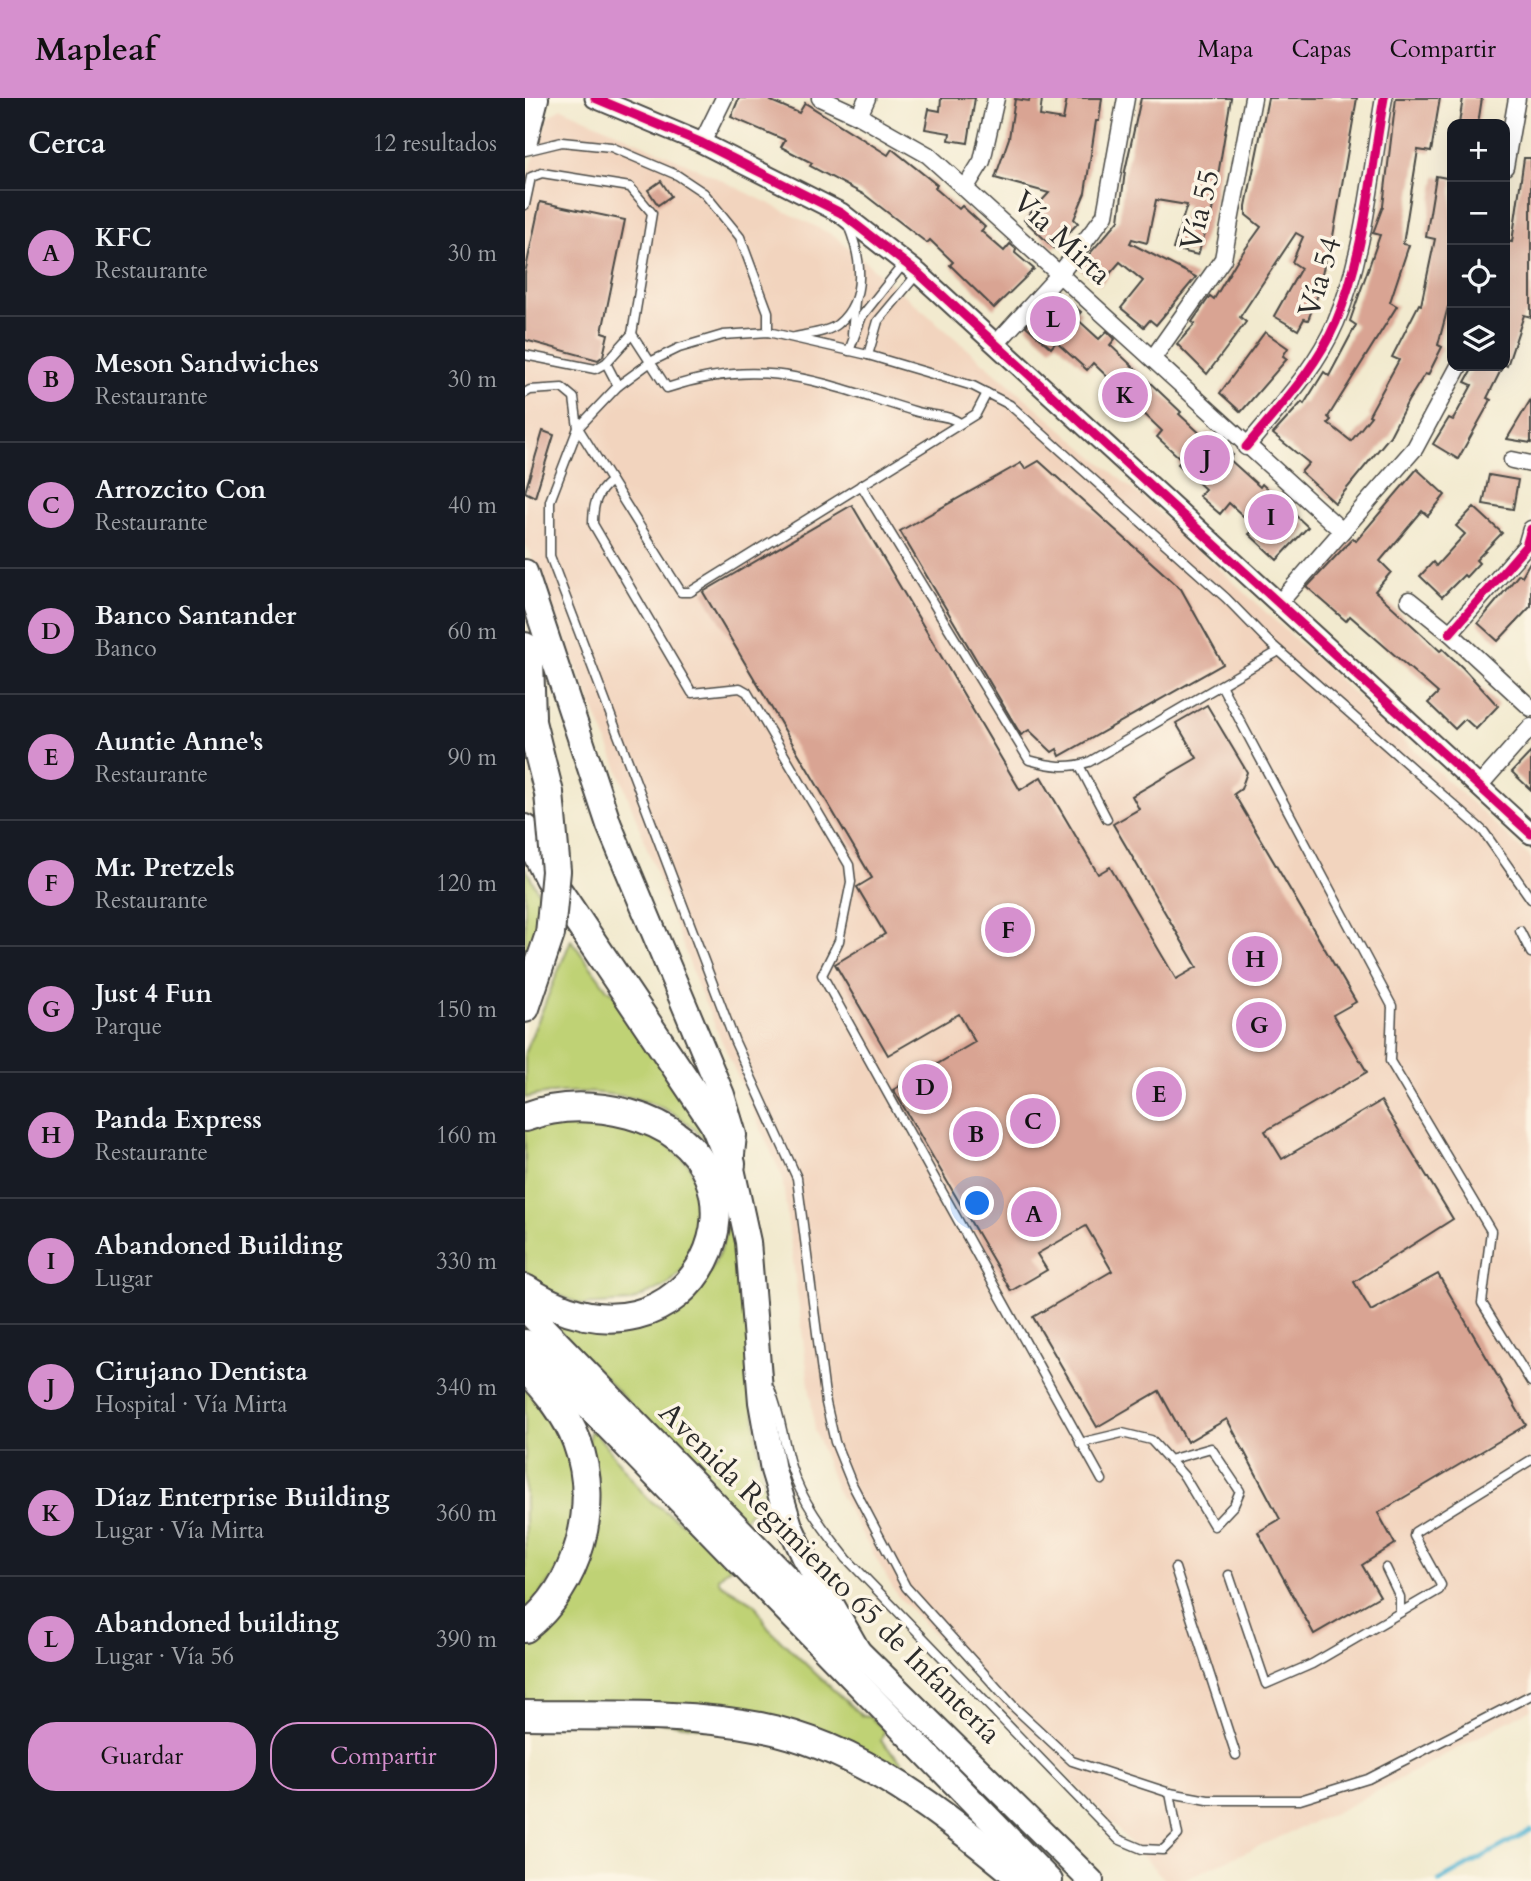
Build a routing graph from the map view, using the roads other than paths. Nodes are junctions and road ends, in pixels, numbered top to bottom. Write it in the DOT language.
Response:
graph roads {
  1 [pos="536,98"];
  2 [pos="595,98"];
  3 [pos="724,98"];
  4 [pos="820,98"];
  5 [pos="867,98"];
  6 [pos="996,98"];
  7 [pos="1126,98"];
  8 [pos="1253,98"];
  9 [pos="1384,98"];
  10 [pos="1517,98"];
  11 [pos="859,116"];
  12 [pos="1510,138"];
  13 [pos="525,141"];
  14 [pos="702,143"];
  15 [pos="525,150"];
  16 [pos="966,187"];
  17 [pos="525,205"];
  18 [pos="844,215"];
  19 [pos="912,268"];
  20 [pos="1059,275"];
  21 [pos="855,298"];
  22 [pos="873,302"];
  23 [pos="854,318"];
  24 [pos="837,326"];
  25 [pos="768,332"];
  26 [pos="632,334"];
  27 [pos="793,338"];
  28 [pos="996,344"];
  29 [pos="849,351"];
  30 [pos="525,355"];
  31 [pos="868,355"];
  32 [pos="1153,358"];
  33 [pos="652,362"];
  34 [pos="606,363"];
  35 [pos="1456,371"];
  36 [pos="618,386"];
  37 [pos="525,393"];
  38 [pos="987,393"];
  39 [pos="960,423"];
  40 [pos="578,428"];
  41 [pos="1246,447"];
  42 [pos="1512,460"];
  43 [pos="1531,464"];
  44 [pos="611,481"];
  45 [pos="861,485"];
  46 [pos="1531,529"];
  47 [pos="1342,531"];
  48 [pos="525,572"];
  49 [pos="1409,600"];
  50 [pos="1280,602"];
  51 [pos="1450,633"];
  52 [pos="525,648"];
  53 [pos="1279,651"];
  54 [pos="1221,685"];
  55 [pos="1531,708"];
  56 [pos="528,709"];
  57 [pos="1531,727"];
  58 [pos="1079,765"];
  59 [pos="1479,786"];
  60 [pos="1107,819"];
  61 [pos="525,829"];
  62 [pos="1531,834"];
  63 [pos="1531,899"];
  64 [pos="1520,931"];
  65 [pos="1531,953"];
  66 [pos="525,1008"];
  67 [pos="525,1117"];
  68 [pos="731,1164"];
  69 [pos="525,1289"];
  70 [pos="525,1309"];
  71 [pos="525,1342"];
  72 [pos="759,1364"];
  73 [pos="525,1367"];
  74 [pos="1531,1382"];
  75 [pos="1080,1443"];
  76 [pos="1169,1460"];
  77 [pos="1531,1460"];
  78 [pos="1102,1480"];
  79 [pos="1175,1568"];
  80 [pos="1386,1568"];
  81 [pos="1229,1575"];
  82 [pos="1400,1612"];
  83 [pos="525,1628"];
  84 [pos="858,1651"];
  85 [pos="1531,1695"];
  86 [pos="525,1715"];
  87 [pos="588,1715"];
  88 [pos="525,1726"];
  89 [pos="1236,1755"];
  90 [pos="1170,1793"];
  91 [pos="1025,1881"];
  92 [pos="1050,1881"];
  93 [pos="1091,1881"];
  1 -- 13 [label="main road"];
  2 -- 14 [label="street"];
  3 -- 14 [label="street"];
  4 -- 11 [label="street, Vía Mirta"];
  5 -- 11 [label="street"];
  6 -- 16 [label="street"];
  7 -- 20 [label="street"];
  8 -- 32 [label="street, Vía 55"];
  9 -- 41 [label="street, Vía 54"];
  10 -- 12 [label="street"];
  11 -- 16 [label="street, Vía Mirta"];
  14 -- 18 [label="street"];
  15 -- 25 [label="lane"];
  16 -- 20 [label="street, Vía Mirta"];
  17 -- 26 [label="lane"];
  18 -- 19 [label="street"];
  18 -- 21 [label="lane"];
  19 -- 22 [label="lane"];
  19 -- 28 [label="street"];
  19 -- 31 [label="lane"];
  20 -- 28 [label="street"];
  20 -- 32 [label="street, Vía Mirta"];
  21 -- 23 [label="lane"];
  21 -- 24 [label="lane"];
  22 -- 23 [label="lane"];
  22 -- 29 [label="lane"];
  23 -- 24 [label="lane"];
  23 -- 29 [label="lane"];
  24 -- 27 [label="lane"];
  25 -- 27 [label="lane"];
  25 -- 33 [label="lane"];
  26 -- 33 [label="lane"];
  26 -- 34 [label="lane"];
  27 -- 29 [label="lane"];
  28 -- 50 [label="street"];
  29 -- 31 [label="lane"];
  30 -- 34 [label="lane"];
  31 -- 38 [label="lane"];
  32 -- 41 [label="street, Vía Mirta"];
  33 -- 36 [label="lane"];
  33 -- 39 [label="lane"];
  34 -- 36 [label="lane"];
  35 -- 47 [label="street"];
  36 -- 40 [label="lane"];
  37 -- 40 [label="lane"];
  38 -- 39 [label="lane"];
  38 -- 53 [label="lane"];
  39 -- 45 [label="lane"];
  40 -- 44 [label="lane"];
  40 -- 90 [label="lane"];
  41 -- 47 [label="street, Vía Mirta"];
  42 -- 43 [label="street"];
  44 -- 45 [label="lane"];
  44 -- 75 [label="lane"];
  45 -- 58 [label="lane"];
  46 -- 51 [label="street"];
  47 -- 50 [label="street"];
  48 -- 68 [label="main road"];
  49 -- 51 [label="street"];
  50 -- 59 [label="street"];
  51 -- 55 [label="street"];
  52 -- 56 [label="highway"];
  53 -- 54 [label="lane"];
  53 -- 63 [label="lane"];
  54 -- 58 [label="lane"];
  54 -- 74 [label="lane"];
  56 -- 66 [label="highway, bridge"];
  57 -- 59 [label="street"];
  58 -- 60 [label="lane"];
  59 -- 62 [label="street"];
  61 -- 68 [label="highway"];
  64 -- 65 [label="lane"];
  67 -- 69 [label="highway"];
  68 -- 72 [label="main road"];
  70 -- 84 [label="main road, Avenida Regimiento 65 de Infantería"];
  71 -- 92 [label="main road, Avenida Regimiento 65 de Infantería"];
  72 -- 84 [label="main road"];
  72 -- 90 [label="lane"];
  73 -- 83 [label="highway"];
  75 -- 76 [label="lane"];
  75 -- 78 [label="lane"];
  76 -- 76 [label="lane"];
  77 -- 82 [label="lane"];
  79 -- 89 [label="lane"];
  80 -- 82 [label="lane"];
  81 -- 82 [label="lane"];
  84 -- 93 [label="main road, Avenida Regimiento 65 de Infantería"];
  85 -- 90 [label="lane"];
  86 -- 87 [label="highway"];
  87 -- 88 [label="highway"];
  87 -- 91 [label="highway"];
}
